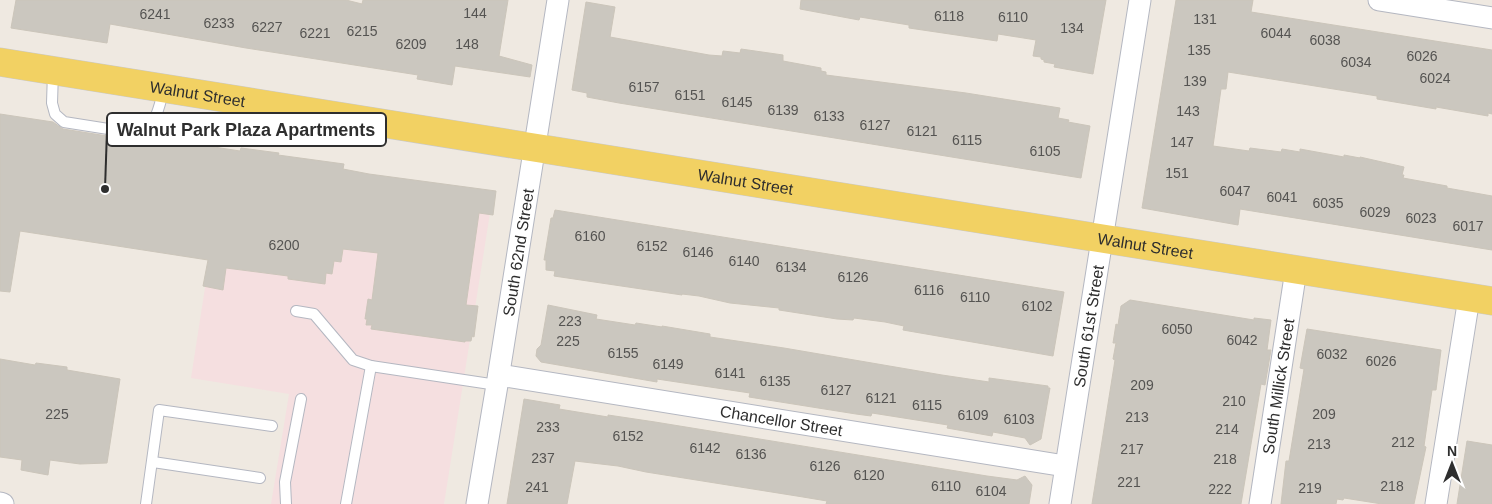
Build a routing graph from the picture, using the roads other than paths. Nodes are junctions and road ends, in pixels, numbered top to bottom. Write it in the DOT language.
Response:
graph roads {
  1 [pos="558,0"];
  2 [pos="1140,0"];
  3 [pos="1379,0"];
  4 [pos="1492,18"];
  5 [pos="0,62"];
  6 [pos="53,71"];
  7 [pos="164,89"];
  8 [pos="535,148"];
  9 [pos="1102,239"];
  10 [pos="1296,270"];
  11 [pos="1481,300"];
  12 [pos="296,311"];
  13 [pos="371,366"];
  14 [pos="498,380"];
  15 [pos="301,399"];
  16 [pos="272,426"];
  17 [pos="153,462"];
  18 [pos="1065,466"];
  19 [pos="260,478"];
  20 [pos="146,504"];
  21 [pos="286,504"];
  22 [pos="346,504"];
  23 [pos="477,504"];
  24 [pos="1060,504"];
  25 [pos="1260,504"];
  26 [pos="1436,504"];
  1 -- 8 [label="street, South 62nd Street"];
  2 -- 9 [label="street, South 61st Street"];
  3 -- 4 [label="street"];
  5 -- 6 [label="main road, Walnut Street"];
  6 -- 7 [label="main road, Walnut Street"];
  6 -- 7 [label="lane"];
  7 -- 8 [label="main road, Walnut Street"];
  8 -- 9 [label="main road, Walnut Street"];
  8 -- 14 [label="street, South 62nd Street"];
  9 -- 10 [label="main road, Walnut Street"];
  9 -- 18 [label="street, South 61st Street"];
  10 -- 11 [label="main road, Walnut Street"];
  10 -- 25 [label="street, South Millick Street"];
  11 -- 26 [label="street"];
  12 -- 13 [label="lane"];
  13 -- 14 [label="lane"];
  13 -- 22 [label="lane"];
  14 -- 18 [label="street, Chancellor Street"];
  14 -- 23 [label="street, South 62nd Street"];
  15 -- 21 [label="lane"];
  16 -- 17 [label="lane"];
  17 -- 19 [label="lane"];
  17 -- 20 [label="lane"];
  18 -- 24 [label="street, South 61st Street"];
}
